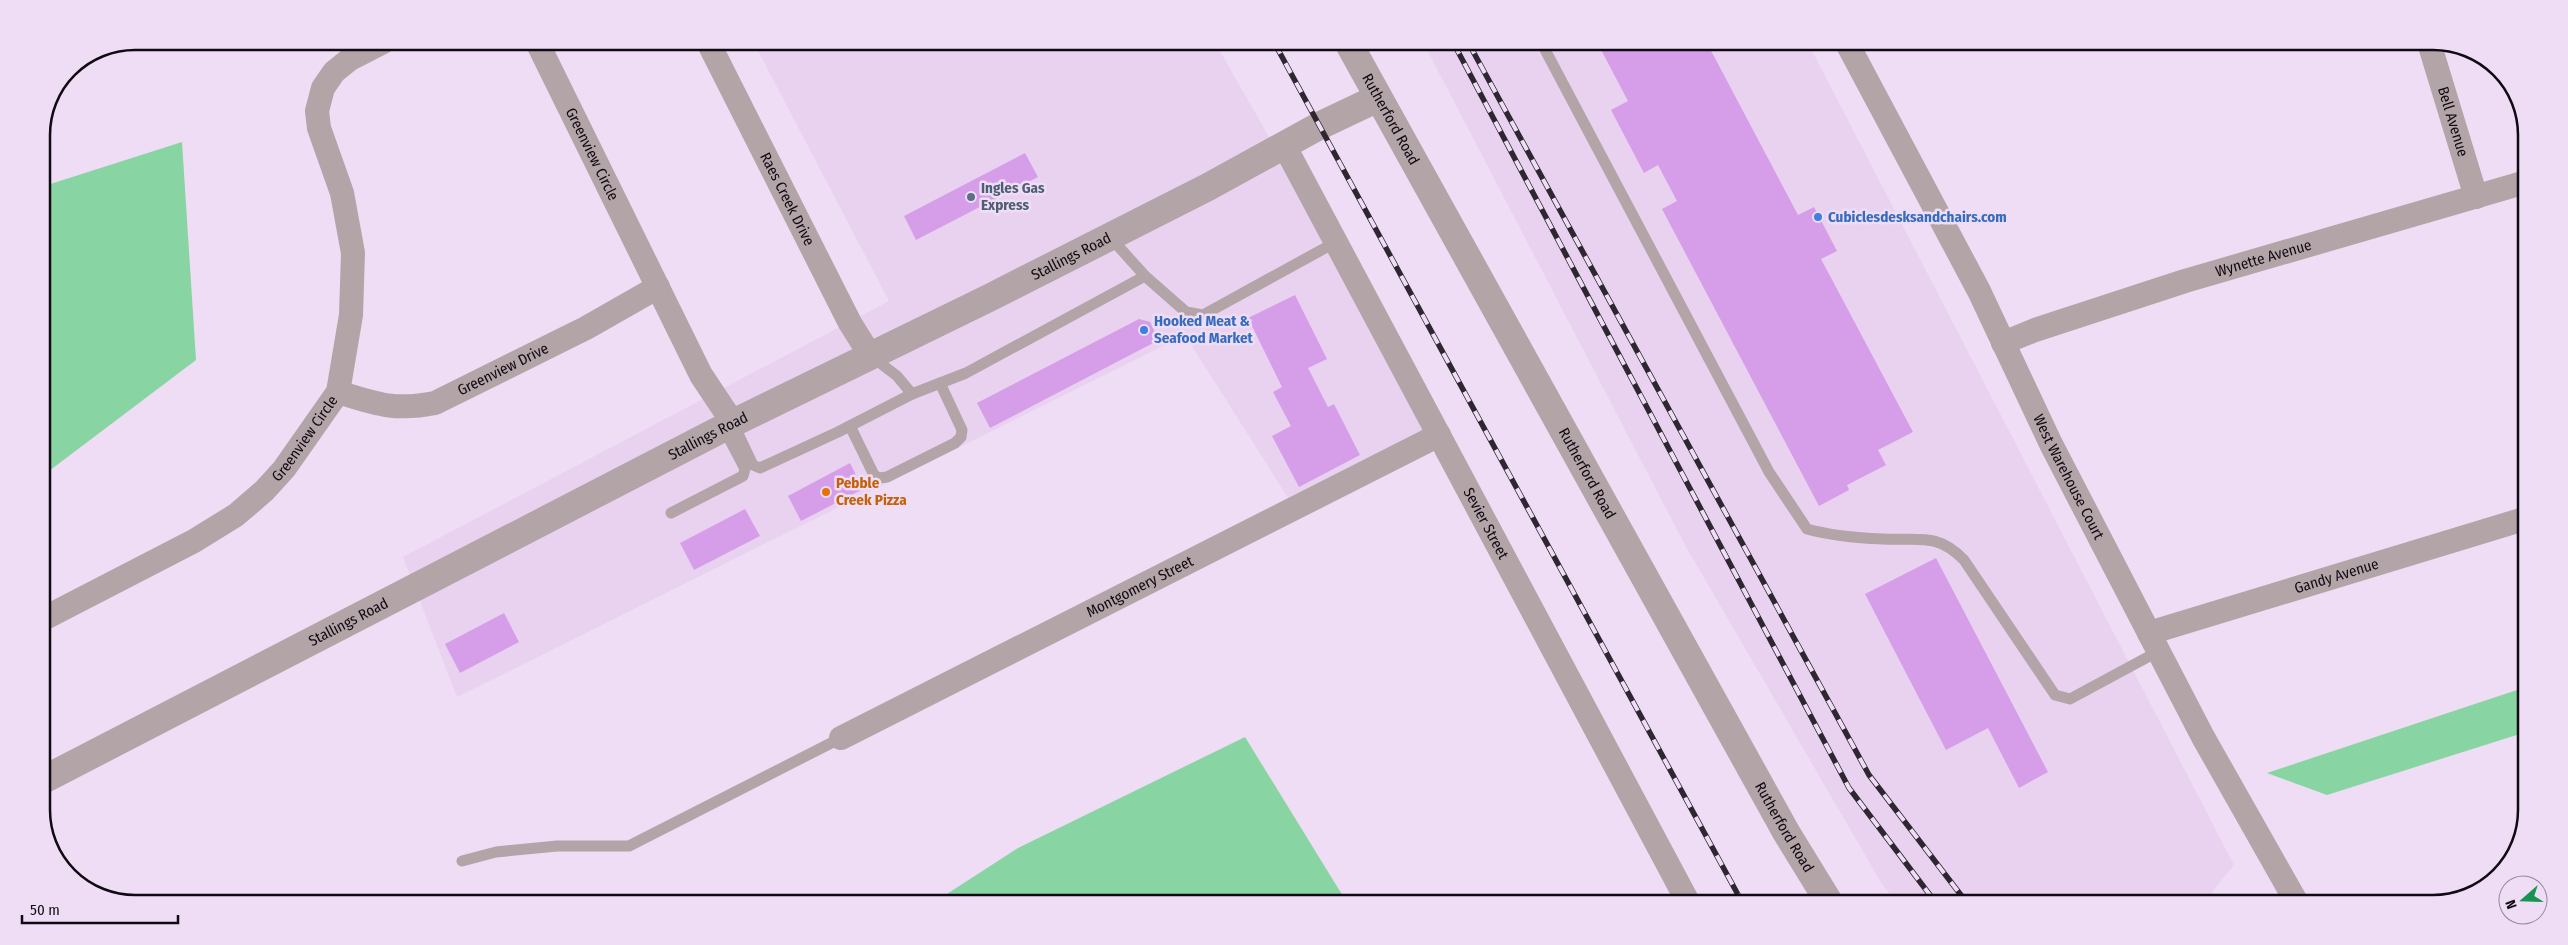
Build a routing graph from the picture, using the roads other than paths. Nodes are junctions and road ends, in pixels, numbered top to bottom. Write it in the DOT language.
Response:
graph roads {
  1 [pos="367,50"];
  2 [pos="541,50"];
  3 [pos="712,50"];
  4 [pos="1352,50"];
  5 [pos="1545,50"];
  6 [pos="1851,50"];
  7 [pos="2431,50"];
  8 [pos="1378,98"];
  9 [pos="1284,145"];
  10 [pos="2518,184"];
  11 [pos="2476,197"];
  12 [pos="1110,237"];
  13 [pos="1336,242"];
  14 [pos="1145,276"];
  15 [pos="658,287"];
  16 [pos="2003,344"];
  17 [pos="870,355"];
  18 [pos="940,383"];
  19 [pos="338,392"];
  20 [pos="912,394"];
  21 [pos="729,426"];
  22 [pos="850,426"];
  23 [pos="1439,435"];
  24 [pos="671,513"];
  25 [pos="2518,521"];
  26 [pos="50,616"];
  27 [pos="2154,642"];
  28 [pos="841,738"];
  29 [pos="50,777"];
  30 [pos="462,861"];
  31 [pos="1684,895"];
  32 [pos="1825,895"];
  33 [pos="2292,895"];
  1 -- 19 [label="street, Greenview Circle"];
  2 -- 15 [label="street, Greenview Circle"];
  3 -- 17 [label="street, Raes Creek Drive"];
  4 -- 8 [label="street, Rutherford Road"];
  5 -- 27 [label="lane"];
  6 -- 16 [label="street, West Warehouse Court"];
  7 -- 11 [label="street, Bell Avenue"];
  8 -- 9 [label="street, Stallings Road"];
  8 -- 32 [label="street, Rutherford Road"];
  9 -- 12 [label="street, Stallings Road"];
  9 -- 13 [label="street, Sevier Street"];
  10 -- 11 [label="street, Wynette Avenue"];
  11 -- 16 [label="street, Wynette Avenue"];
  12 -- 14 [label="lane"];
  12 -- 17 [label="street, Stallings Road"];
  13 -- 14 [label="lane"];
  13 -- 23 [label="street, Sevier Street"];
  14 -- 18 [label="lane"];
  15 -- 19 [label="street, Greenview Drive"];
  15 -- 21 [label="street, Greenview Circle"];
  16 -- 27 [label="street, West Warehouse Court"];
  17 -- 20 [label="lane"];
  17 -- 21 [label="street, Stallings Road"];
  18 -- 20 [label="lane"];
  18 -- 22 [label="lane"];
  19 -- 26 [label="street, Greenview Circle"];
  20 -- 22 [label="lane"];
  21 -- 22 [label="lane"];
  21 -- 24 [label="lane"];
  21 -- 29 [label="street, Stallings Road"];
  23 -- 28 [label="street, Montgomery Street"];
  23 -- 31 [label="street, Sevier Street"];
  25 -- 27 [label="street, Gandy Avenue"];
  27 -- 33 [label="street, West Warehouse Court"];
  28 -- 30 [label="lane"];
}
